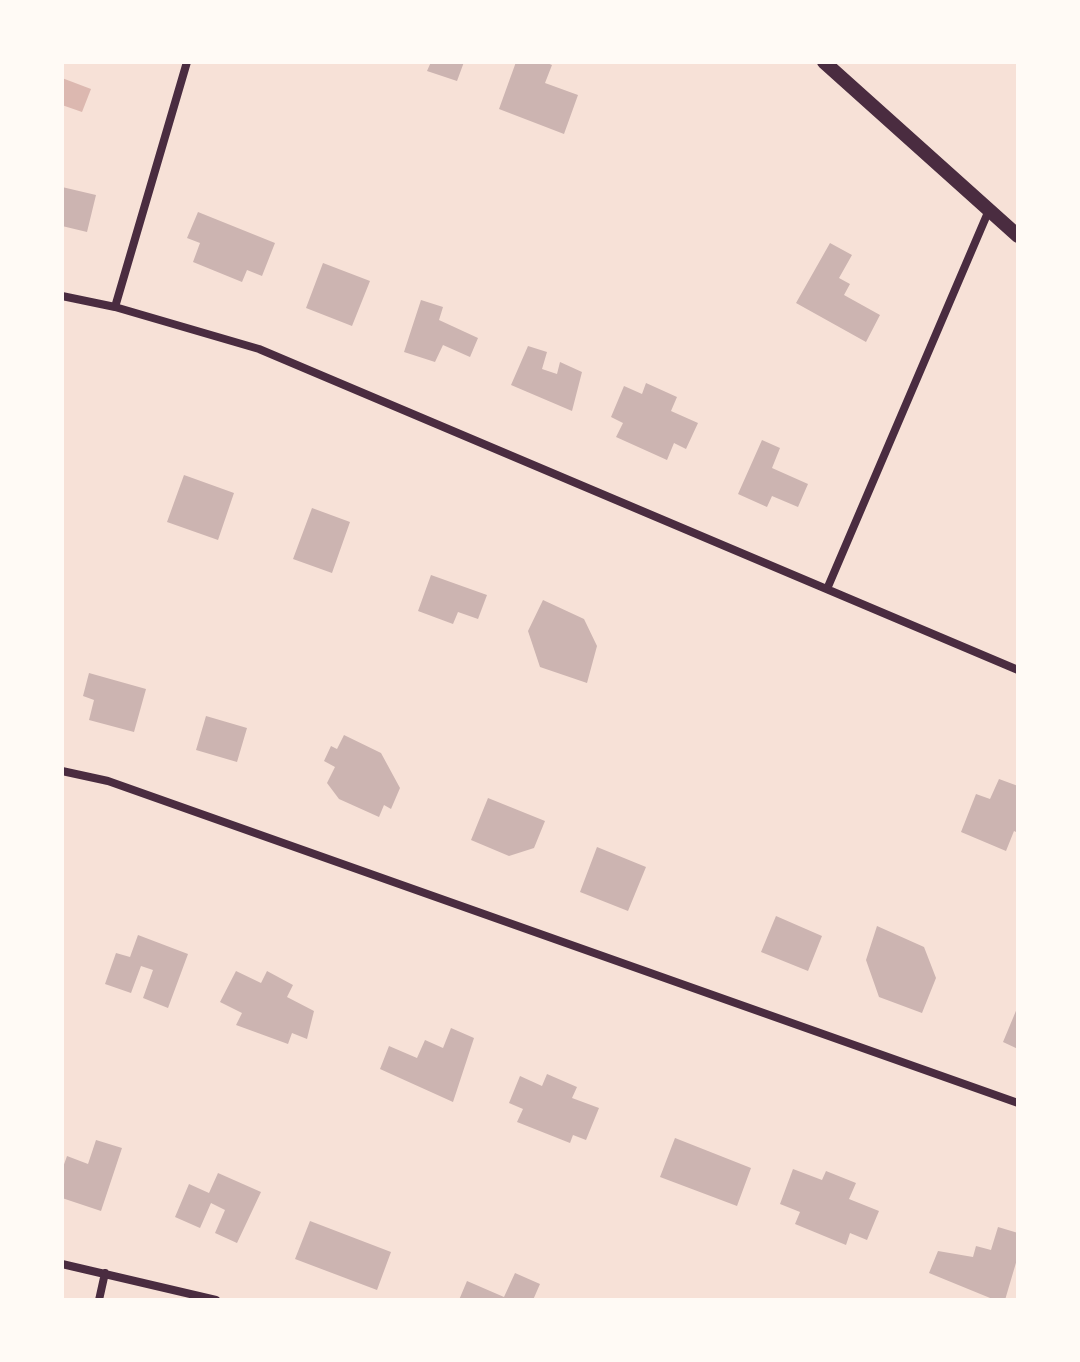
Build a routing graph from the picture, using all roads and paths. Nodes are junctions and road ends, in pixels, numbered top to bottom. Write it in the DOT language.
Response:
graph roads {
  1 [pos="187,62"];
  2 [pos="824,62"];
  3 [pos="989,210"];
  4 [pos="1018,236"];
  5 [pos="62,296"];
  6 [pos="115,307"];
  7 [pos="827,589"];
  8 [pos="1018,670"];
  9 [pos="62,771"];
  10 [pos="1018,1103"];
  11 [pos="62,1264"];
  12 [pos="105,1273"];
  13 [pos="99,1300"];
  14 [pos="216,1300"];
  1 -- 6 [label="street"];
  2 -- 3 [label="street"];
  3 -- 4 [label="street"];
  3 -- 7 [label="street"];
  5 -- 6 [label="street"];
  6 -- 7 [label="street"];
  7 -- 8 [label="street"];
  9 -- 10 [label="street"];
  11 -- 12 [label="street"];
  12 -- 13 [label="street"];
  12 -- 14 [label="street"];
}
